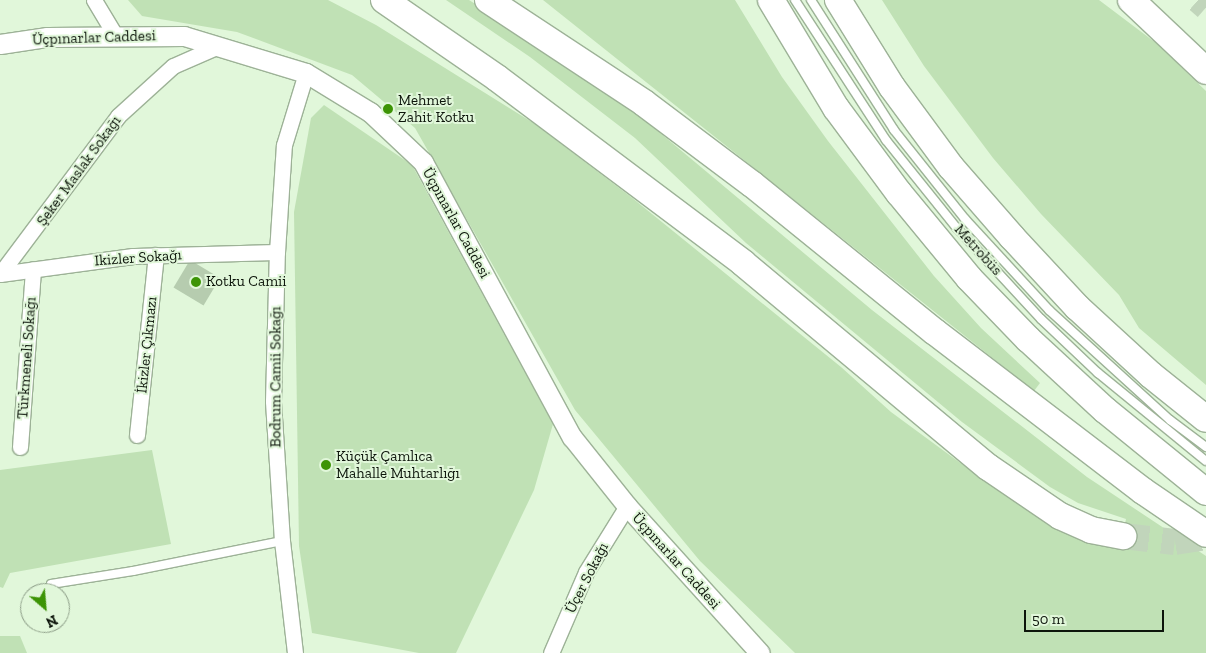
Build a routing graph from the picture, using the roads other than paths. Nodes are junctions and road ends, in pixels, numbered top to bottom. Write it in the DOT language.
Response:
graph roads {
  1 [pos="94,0"];
  2 [pos="384,0"];
  3 [pos="488,0"];
  4 [pos="771,0"];
  5 [pos="795,0"];
  6 [pos="811,0"];
  7 [pos="838,0"];
  8 [pos="1131,0"];
  9 [pos="115,35"];
  10 [pos="0,44"];
  11 [pos="216,47"];
  12 [pos="1206,71"];
  13 [pos="306,73"];
  14 [pos="277,252"];
  15 [pos="156,255"];
  16 [pos="33,269"];
  17 [pos="0,274"];
  18 [pos="1206,419"];
  19 [pos="137,435"];
  20 [pos="20,447"];
  21 [pos="1206,447"];
  22 [pos="1206,461"];
  23 [pos="1206,492"];
  24 [pos="627,506"];
  25 [pos="1206,534"];
  26 [pos="1123,536"];
  27 [pos="282,541"];
  28 [pos="57,583"];
  29 [pos="295,653"];
  30 [pos="551,653"];
  31 [pos="760,653"];
  1 -- 9 [label="street"];
  2 -- 26 [label="highway"];
  3 -- 25 [label="highway"];
  4 -- 23 [label="highway"];
  5 -- 22 [label="lane, Metrobüs"];
  6 -- 21 [label="lane, Metrobüs"];
  7 -- 18 [label="highway"];
  8 -- 12 [label="highway"];
  9 -- 10 [label="street, Üçpınarlar Caddesi"];
  9 -- 11 [label="street, Üçpınarlar Caddesi"];
  11 -- 13 [label="street, Üçpınarlar Caddesi"];
  11 -- 17 [label="street, Şeker Maslak Sokağı"];
  13 -- 14 [label="street, Bodrum Camii Sokağı"];
  13 -- 24 [label="street, Üçpınarlar Caddesi"];
  14 -- 15 [label="street, Ikizler Sokağı"];
  14 -- 27 [label="street, Bodrum Camii Sokağı"];
  15 -- 16 [label="street, Ikizler Sokağı"];
  15 -- 19 [label="street, İkizler Çıkmazı"];
  16 -- 17 [label="street, Ikizler Sokağı"];
  16 -- 20 [label="street, Türkmeneli Sokağı"];
  24 -- 30 [label="street, Üçer Sokağı"];
  24 -- 31 [label="street, Üçpınarlar Caddesi"];
  27 -- 28 [label="lane"];
  27 -- 29 [label="street, Bodrum Camii Sokağı"];
}
